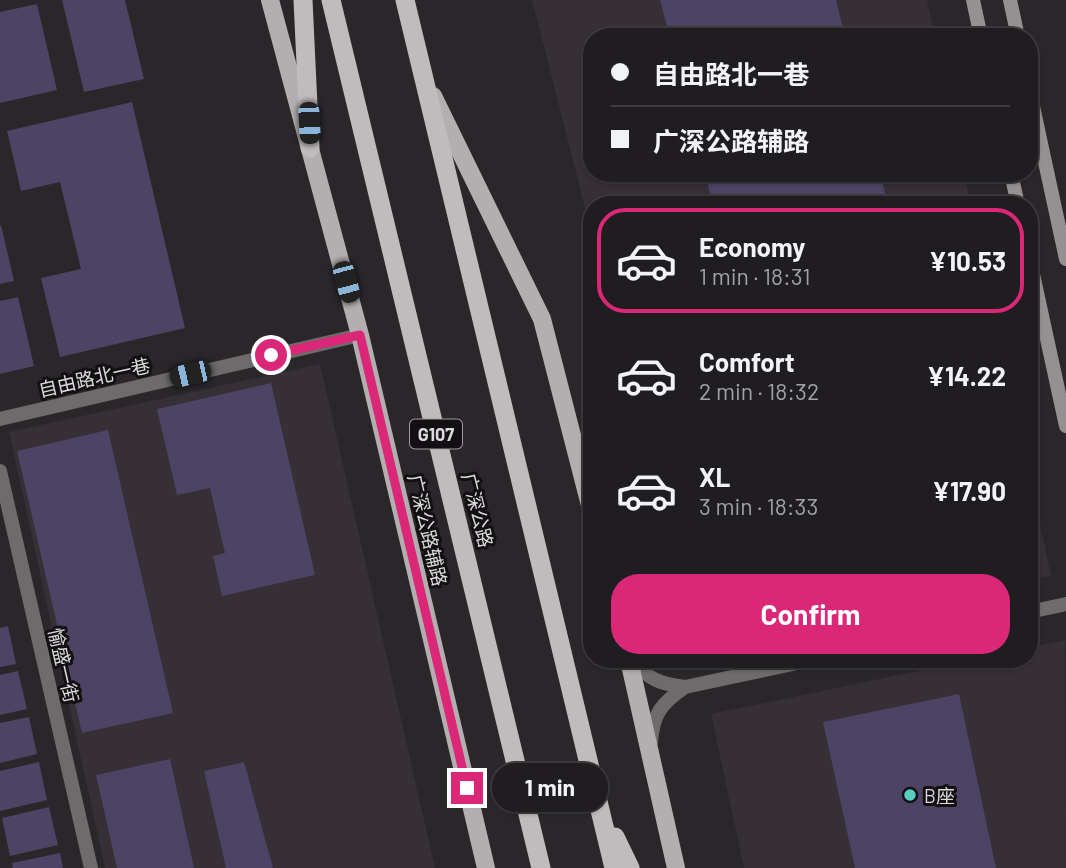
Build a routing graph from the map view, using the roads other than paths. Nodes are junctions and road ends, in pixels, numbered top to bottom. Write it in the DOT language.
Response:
graph roads {
  1 [pos="270,0"];
  2 [pos="303,0"];
  3 [pos="331,0"];
  4 [pos="405,0"];
  5 [pos="973,0"];
  6 [pos="1010,0"];
  7 [pos="979,28"];
  8 [pos="1016,28"];
  9 [pos="424,78"];
  10 [pos="1038,130"];
  11 [pos="310,148"];
  12 [pos="1066,259"];
  13 [pos="1038,297"];
  14 [pos="360,335"];
  15 [pos="0,419"];
  16 [pos="1066,426"];
  17 [pos="0,471"];
  18 [pos="583,478"];
  19 [pos="1066,604"];
  20 [pos="1038,610"];
  21 [pos="631,668"];
  22 [pos="639,668"];
  23 [pos="774,668"];
  24 [pos="685,687"];
  25 [pos="650,755"];
  26 [pos="599,804"];
  27 [pos="91,868"];
  28 [pos="486,868"];
  29 [pos="541,868"];
  30 [pos="614,868"];
  31 [pos="630,868"];
  32 [pos="676,868"];
  1 -- 11 [label="main road, 广深公路辅路"];
  2 -- 11 [label="highway"];
  3 -- 29 [label="highway, 广深公路 / G107"];
  4 -- 9 [label="highway"];
  5 -- 7 [label="main road"];
  6 -- 8 [label="main road"];
  9 -- 18 [label="main road"];
  9 -- 26 [label="highway"];
  10 -- 12 [label="main road"];
  11 -- 14 [label="main road, 广深公路辅路"];
  13 -- 16 [label="main road"];
  14 -- 15 [label="street, 自由路北一巷"];
  14 -- 28 [label="main road, 广深公路辅路"];
  17 -- 27 [label="street, 愉盛一街"];
  19 -- 20 [label="street"];
  21 -- 25 [label="main road"];
  22 -- 24 [label="street"];
  23 -- 24 [label="street"];
  24 -- 25 [label="street"];
  25 -- 32 [label="main road"];
  26 -- 30 [label="highway"];
  26 -- 31 [label="highway"];
}
